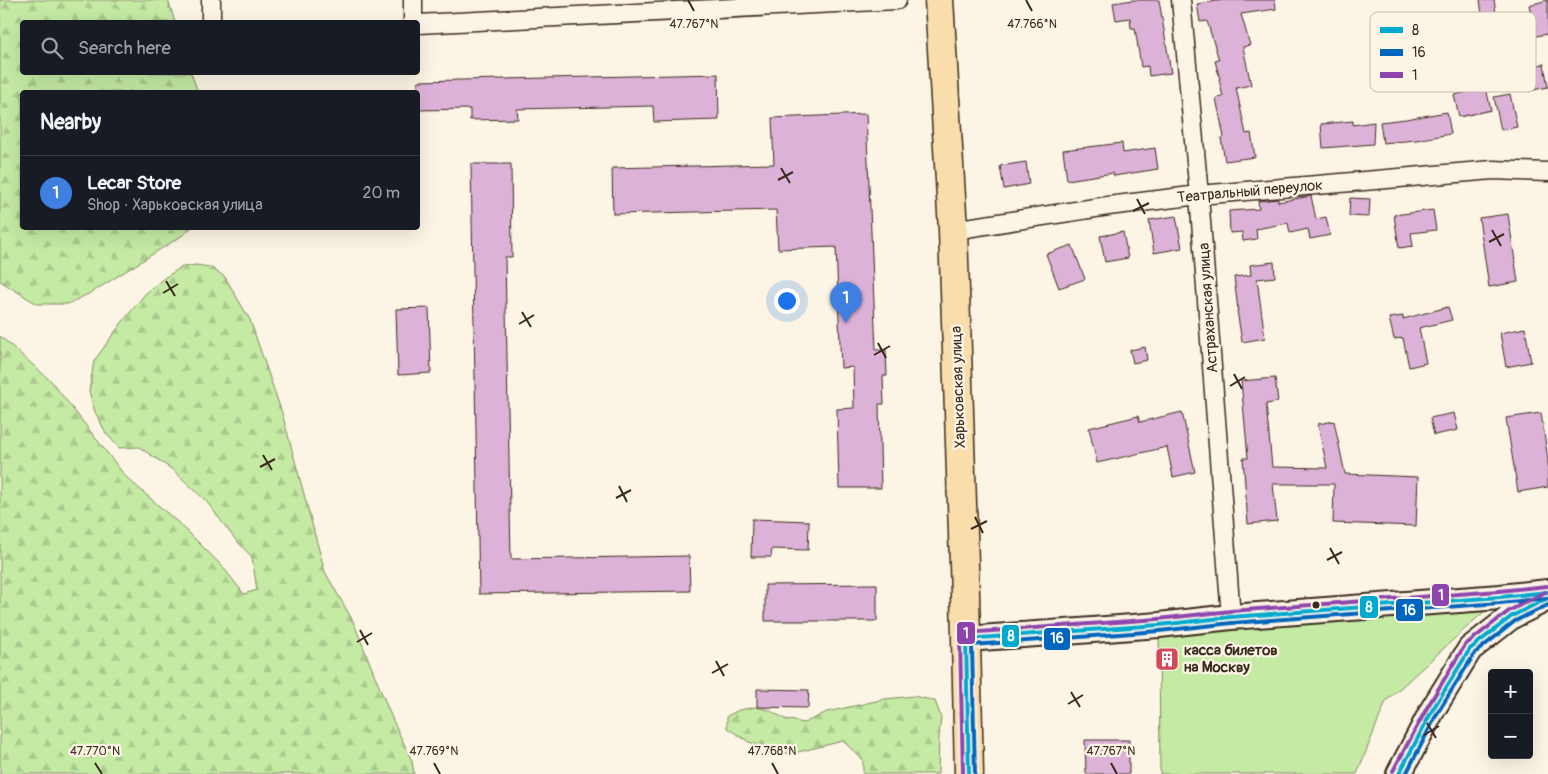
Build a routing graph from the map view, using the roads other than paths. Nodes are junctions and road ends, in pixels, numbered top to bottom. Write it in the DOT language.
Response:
graph roads {
  1 [pos="211,0"];
  2 [pos="413,0"];
  3 [pos="897,0"];
  4 [pos="939,0"];
  5 [pos="1180,0"];
  6 [pos="620,7"];
  7 [pos="211,20"];
  8 [pos="413,20"];
  9 [pos="420,24"];
  10 [pos="1548,172"];
  11 [pos="1199,195"];
  12 [pos="953,230"];
  13 [pos="1548,592"];
  14 [pos="1548,598"];
  15 [pos="1231,617"];
  16 [pos="966,639"];
  17 [pos="969,774"];
  18 [pos="1399,774"];
  1 -- 7 [label="street"];
  2 -- 8 [label="street"];
  3 -- 6 [label="street"];
  4 -- 12 [label="highway, Харьковская улица"];
  5 -- 11 [label="street, Астраханская улица"];
  6 -- 9 [label="street"];
  10 -- 11 [label="street, Театральный переулок"];
  11 -- 12 [label="street, Театральный переулок"];
  11 -- 15 [label="street, Астраханская улица"];
  12 -- 16 [label="highway, Харьковская улица"];
  13 -- 15 [label="main road"];
  14 -- 18 [label="main road"];
  15 -- 16 [label="main road"];
  16 -- 17 [label="highway, Харьковская улица"];
}
